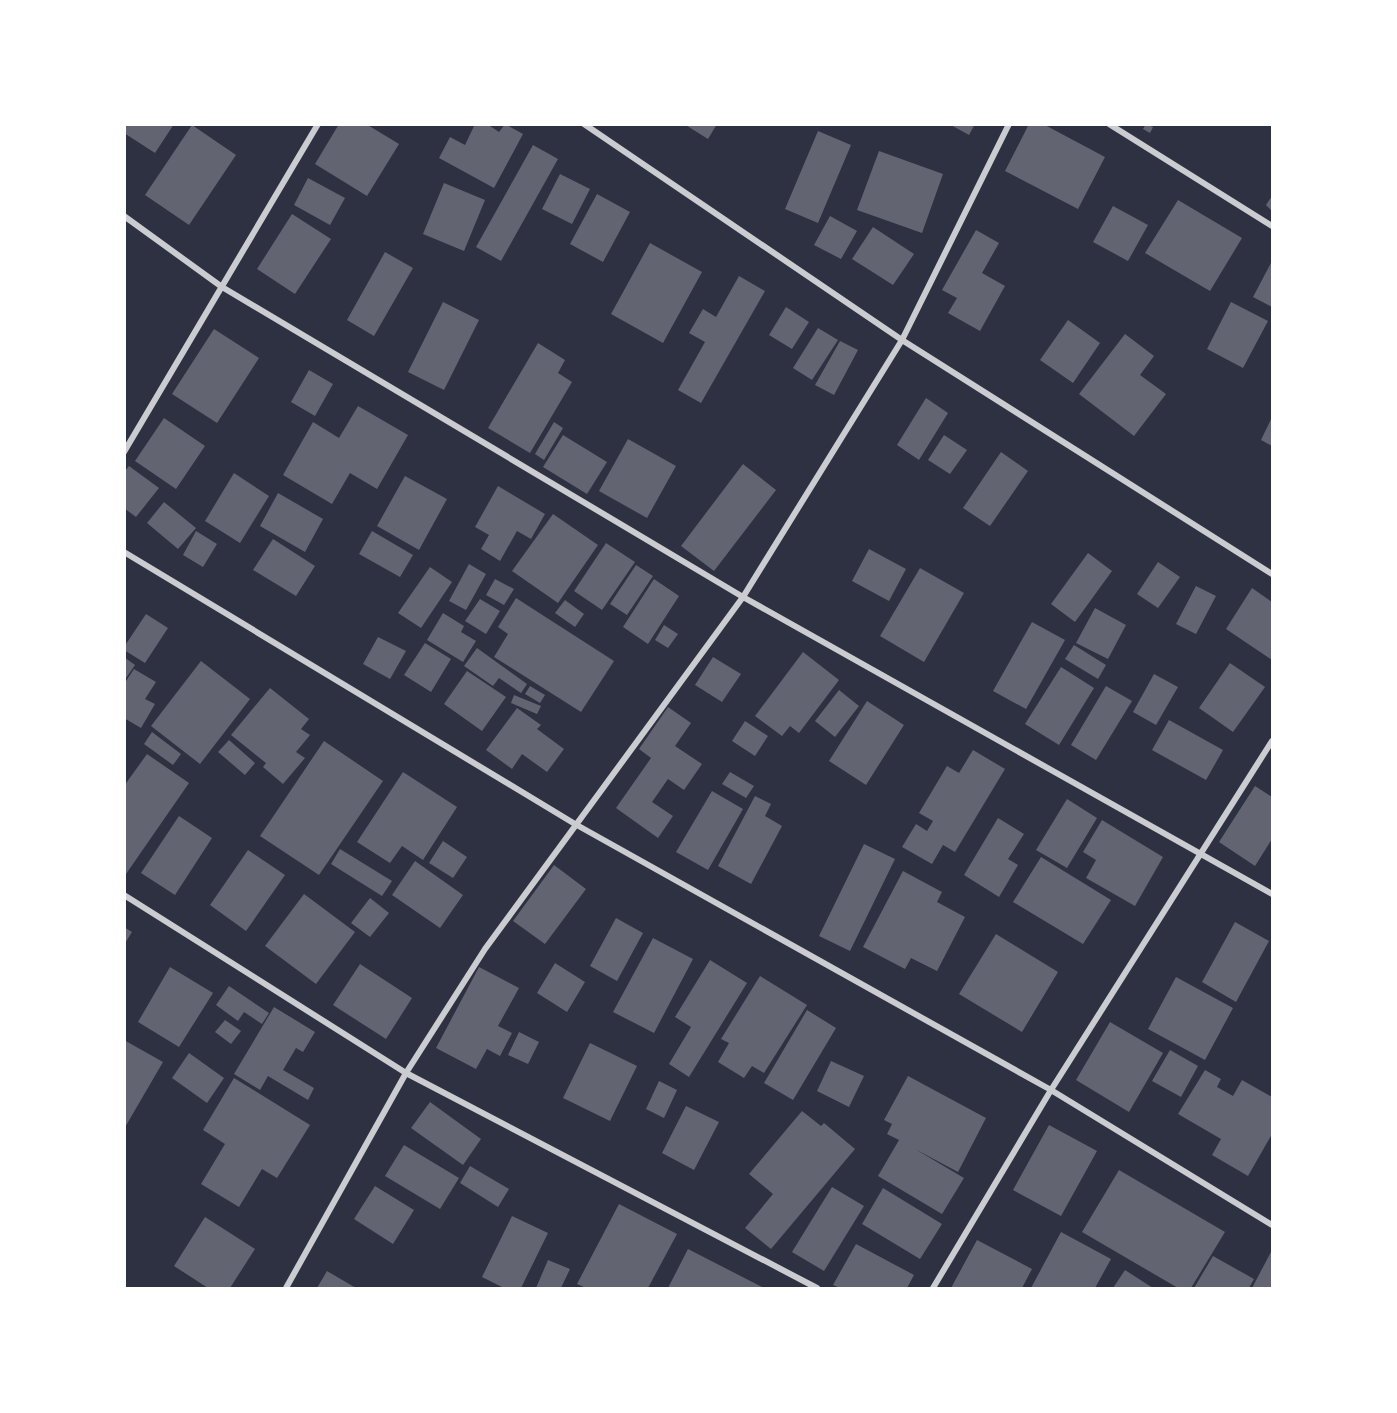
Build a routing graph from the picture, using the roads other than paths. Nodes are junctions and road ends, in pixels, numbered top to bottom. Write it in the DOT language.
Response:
graph roads {
  1 [pos="318,124"];
  2 [pos="585,124"];
  3 [pos="1009,124"];
  4 [pos="1109,124"];
  5 [pos="124,216"];
  6 [pos="1272,226"];
  7 [pos="222,287"];
  8 [pos="902,340"];
  9 [pos="124,452"];
  10 [pos="124,552"];
  11 [pos="1272,574"];
  12 [pos="743,597"];
  13 [pos="1272,741"];
  14 [pos="575,824"];
  15 [pos="1203,855"];
  16 [pos="1272,894"];
  17 [pos="124,895"];
  18 [pos="406,1073"];
  19 [pos="1051,1090"];
  20 [pos="1272,1225"];
  21 [pos="286,1288"];
  22 [pos="817,1288"];
  23 [pos="933,1288"];
  1 -- 7 [label="street"];
  2 -- 8 [label="street"];
  3 -- 8 [label="street"];
  4 -- 6 [label="street"];
  5 -- 7 [label="street"];
  7 -- 9 [label="street"];
  7 -- 12 [label="street"];
  8 -- 11 [label="street"];
  8 -- 12 [label="street"];
  10 -- 14 [label="street"];
  12 -- 14 [label="street"];
  12 -- 15 [label="street"];
  13 -- 15 [label="street"];
  14 -- 18 [label="street"];
  14 -- 19 [label="street"];
  15 -- 16 [label="street"];
  15 -- 19 [label="street"];
  17 -- 18 [label="street"];
  18 -- 21 [label="street"];
  18 -- 22 [label="street"];
  19 -- 20 [label="street"];
  19 -- 23 [label="street"];
}
